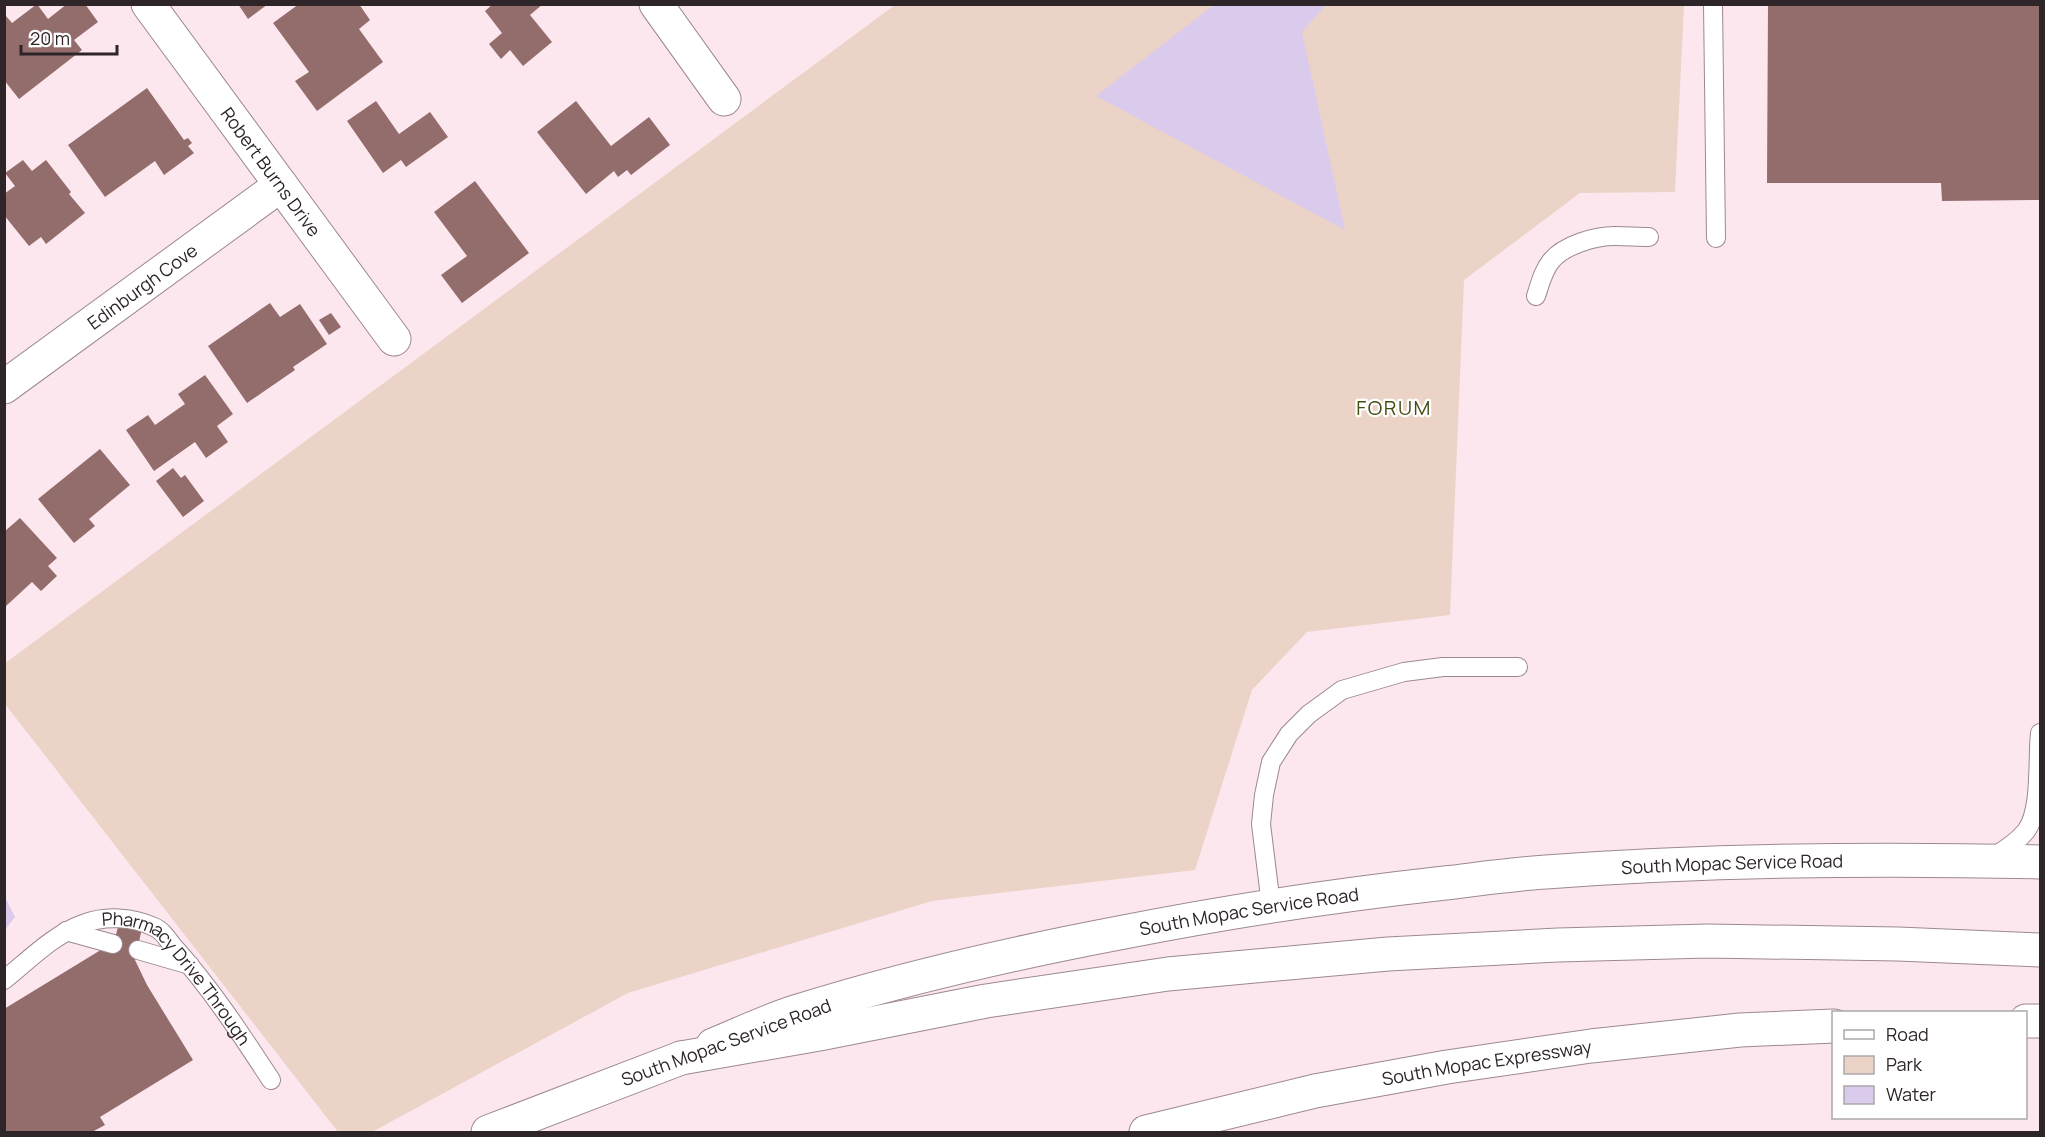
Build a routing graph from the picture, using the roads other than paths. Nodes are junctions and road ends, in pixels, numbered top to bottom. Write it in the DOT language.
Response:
graph roads {
  1 [pos="148,4"];
  2 [pos="656,4"];
  3 [pos="1713,4"];
  4 [pos="724,99"];
  5 [pos="281,185"];
  6 [pos="1649,237"];
  7 [pos="1716,237"];
  8 [pos="1536,296"];
  9 [pos="394,339"];
  10 [pos="4,387"];
  11 [pos="1518,667"];
  12 [pos="2040,733"];
  13 [pos="1986,861"];
  14 [pos="2040,862"];
  15 [pos="1271,905"];
  16 [pos="66,931"];
  17 [pos="113,944"];
  18 [pos="138,950"];
  19 [pos="2040,950"];
  20 [pos="190,964"];
  21 [pos="4,980"];
  22 [pos="1832,1026"];
  23 [pos="681,1058"];
  24 [pos="271,1080"];
  25 [pos="488,1132"];
  26 [pos="1146,1132"];
  1 -- 5 [label="main road, Robert Burns Drive"];
  2 -- 4 [label="main road"];
  3 -- 7 [label="lane"];
  5 -- 9 [label="main road, Robert Burns Drive"];
  5 -- 10 [label="main road, Edinburgh Cove"];
  6 -- 8 [label="lane"];
  11 -- 15 [label="lane"];
  12 -- 13 [label="lane"];
  13 -- 14 [label="main road, South Mopac Service Road"];
  13 -- 15 [label="main road, South Mopac Service Road"];
  15 -- 23 [label="main road, South Mopac Service Road"];
  16 -- 17 [label="lane"];
  16 -- 20 [label="lane, Pharmacy Drive Through"];
  16 -- 21 [label="lane, Pharmacy Drive Through"];
  18 -- 20 [label="lane"];
  19 -- 23 [label="main road"];
  20 -- 24 [label="lane, Pharmacy Drive Through"];
  22 -- 26 [label="main road, South Mopac Expressway"];
  23 -- 25 [label="main road, South Mopac Service Road"];
}
